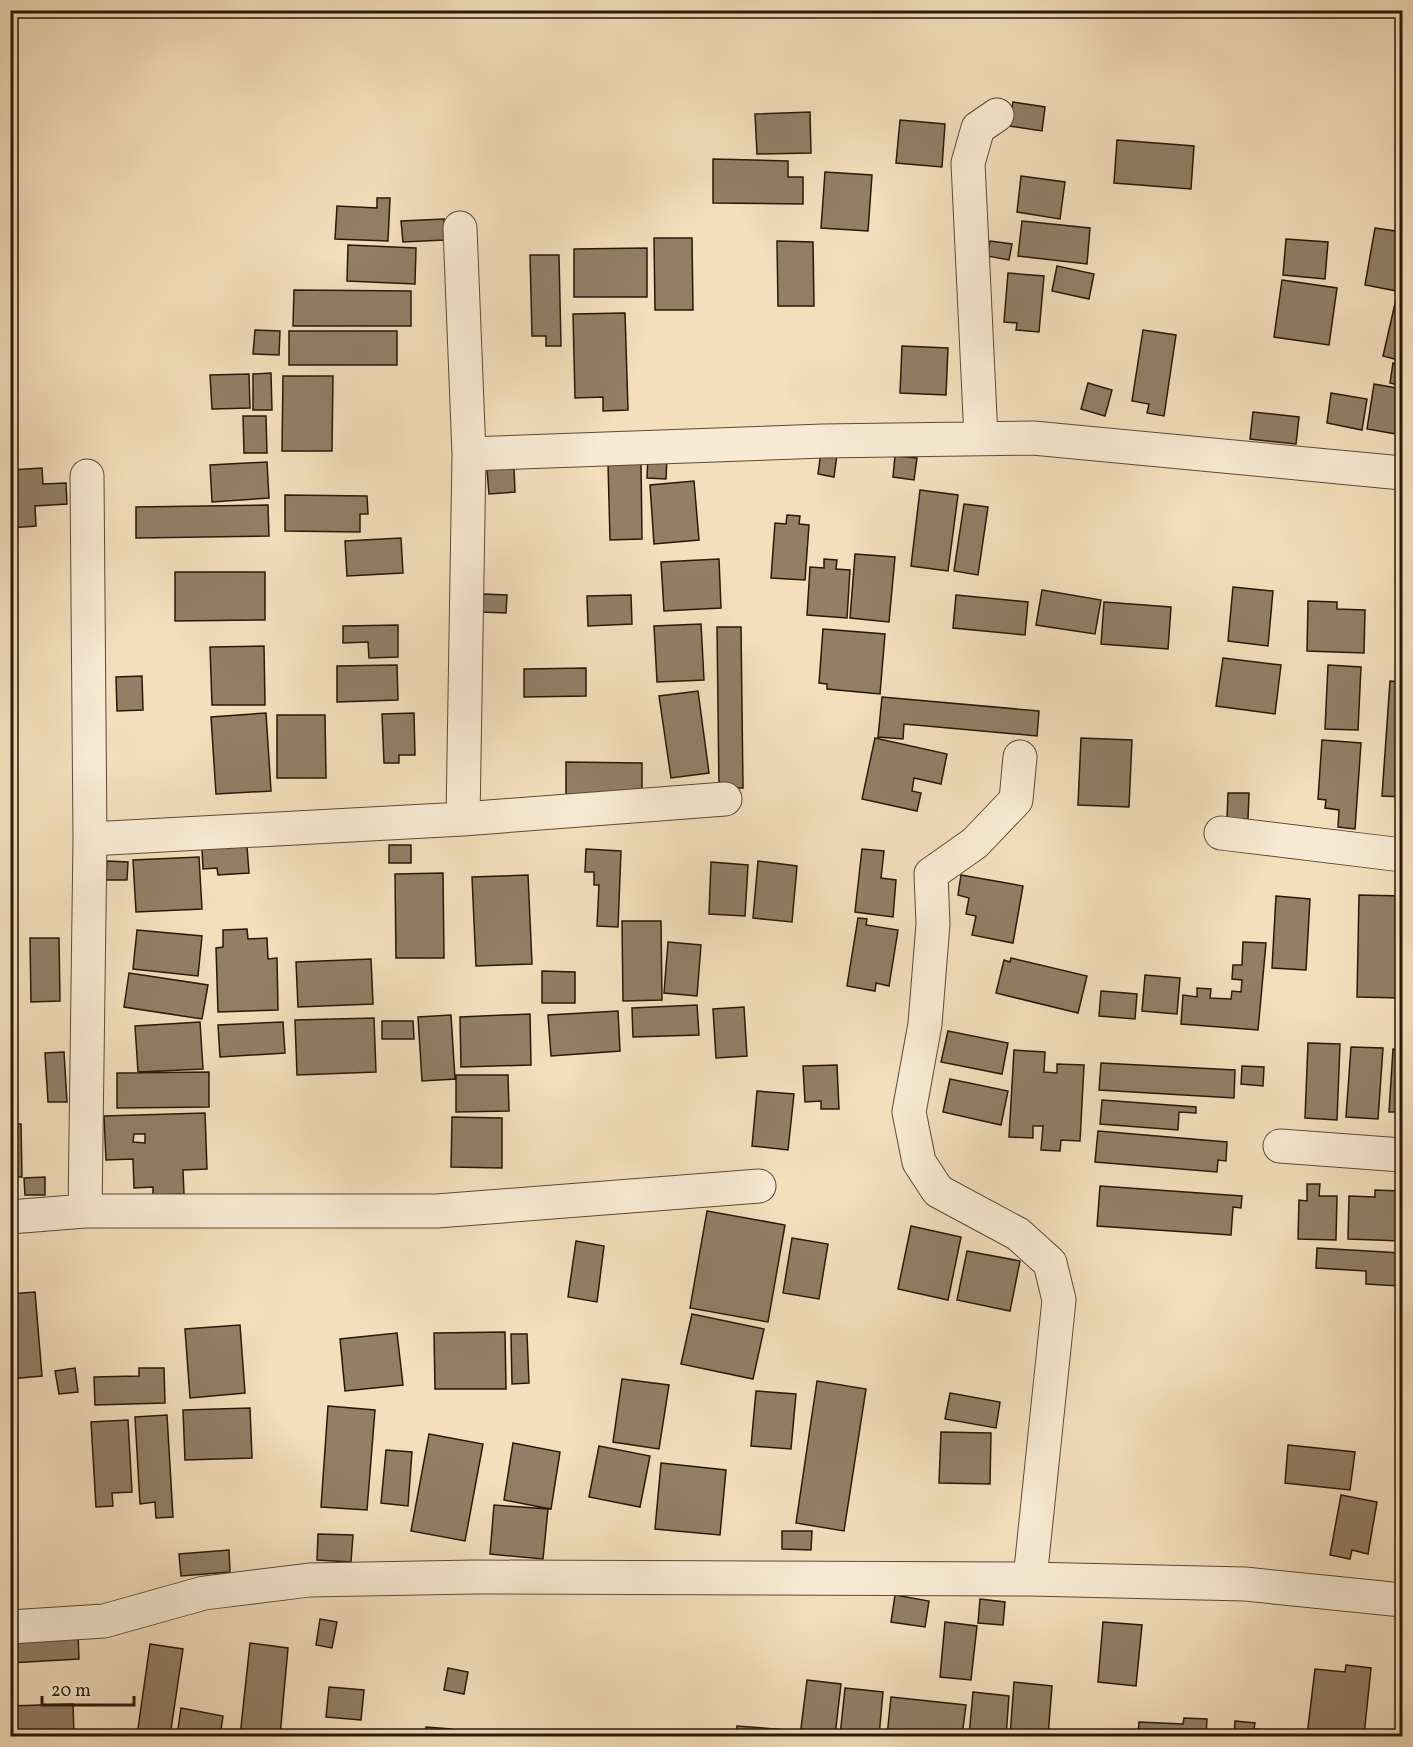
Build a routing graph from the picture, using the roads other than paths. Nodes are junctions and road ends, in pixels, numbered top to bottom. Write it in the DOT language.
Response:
graph roads {
  1 [pos="997,115"];
  2 [pos="460,228"];
  3 [pos="981,438"];
  4 [pos="469,454"];
  5 [pos="1402,473"];
  6 [pos="87,476"];
  7 [pos="1020,758"];
  8 [pos="725,799"];
  9 [pos="463,819"];
  10 [pos="1221,833"];
  11 [pos="90,839"];
  12 [pos="1402,855"];
  13 [pos="1280,1146"];
  14 [pos="1402,1155"];
  15 [pos="759,1186"];
  16 [pos="85,1211"];
  17 [pos="10,1217"];
  18 [pos="1030,1579"];
  19 [pos="1402,1600"];
  20 [pos="10,1627"];
  1 -- 3 [label="street"];
  2 -- 4 [label="street"];
  3 -- 4 [label="street"];
  3 -- 5 [label="street"];
  4 -- 9 [label="street"];
  6 -- 11 [label="street"];
  7 -- 18 [label="street"];
  8 -- 9 [label="street"];
  9 -- 11 [label="street"];
  10 -- 12 [label="street"];
  11 -- 16 [label="street"];
  13 -- 14 [label="street"];
  15 -- 16 [label="street"];
  16 -- 17 [label="street"];
  18 -- 19 [label="street"];
  18 -- 20 [label="street"];
}
